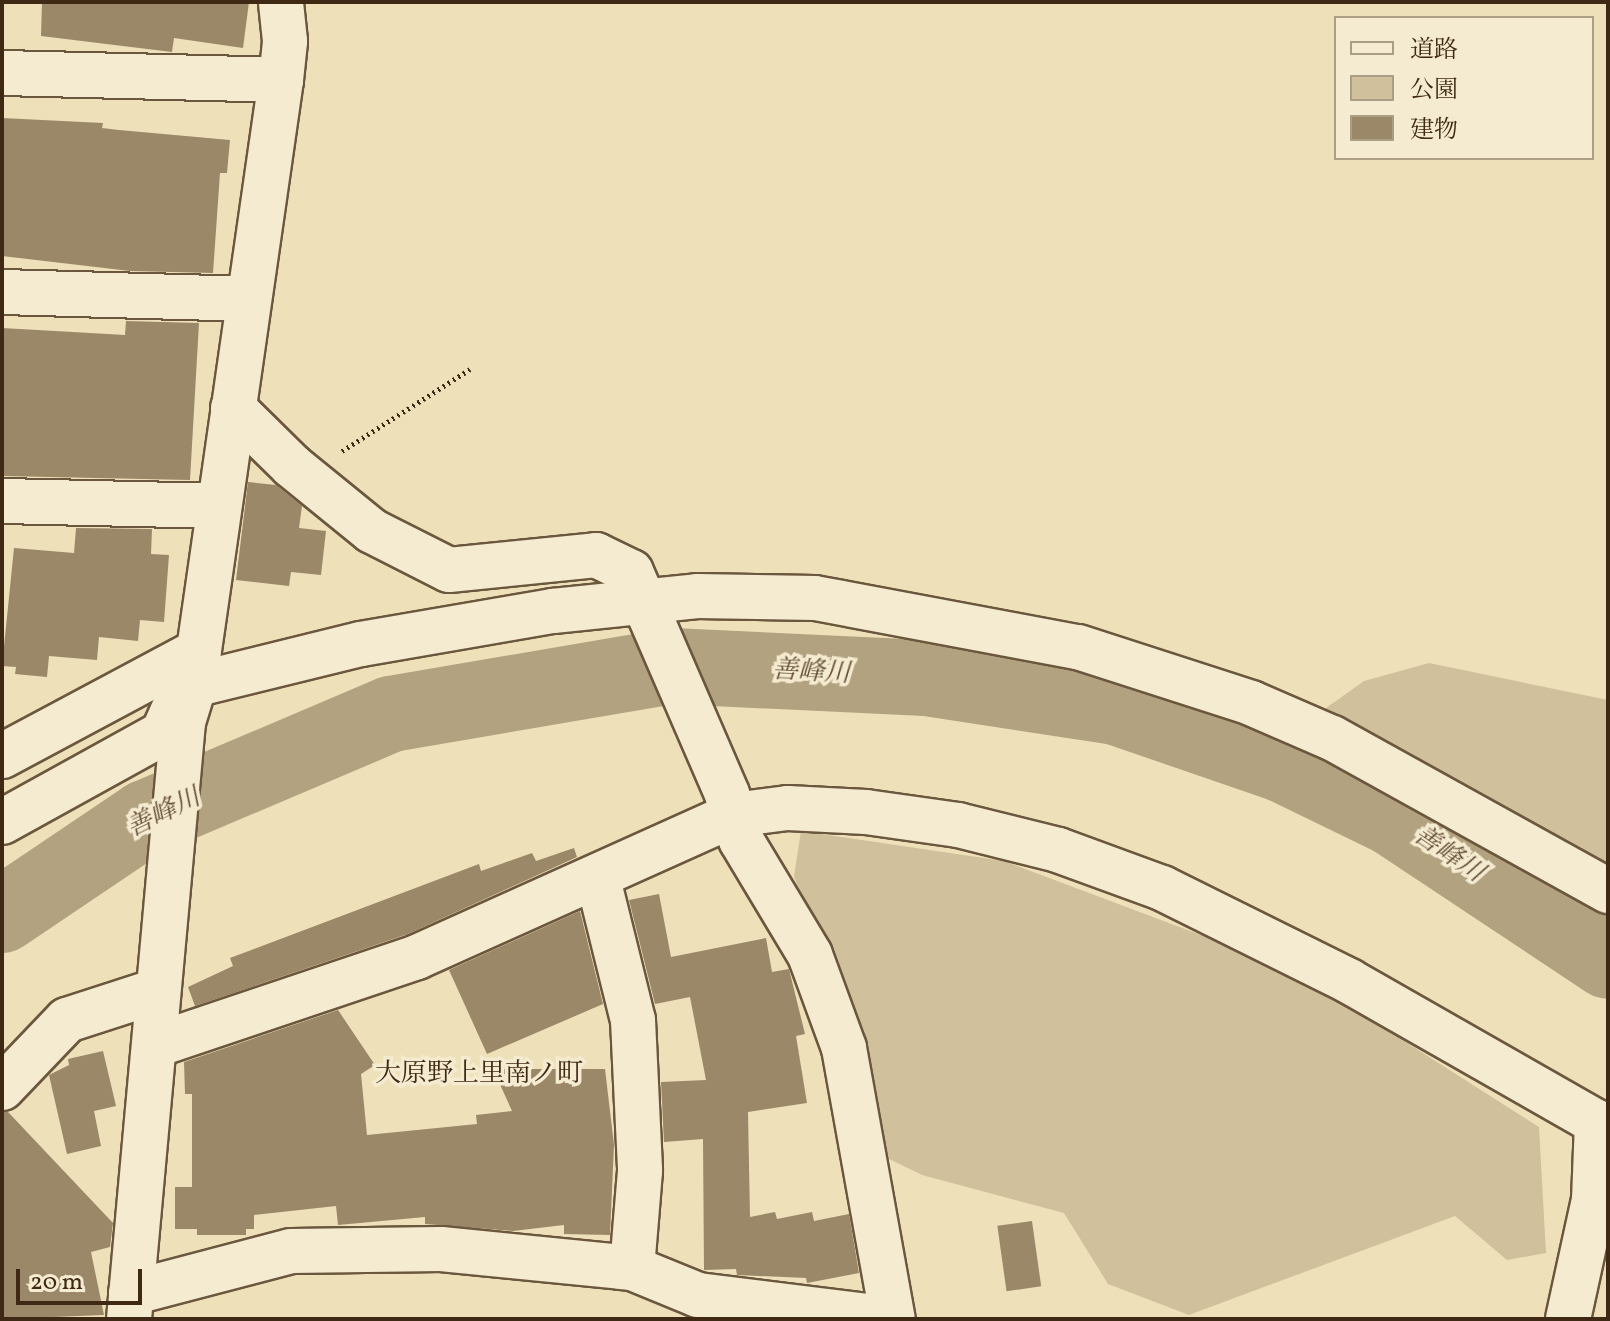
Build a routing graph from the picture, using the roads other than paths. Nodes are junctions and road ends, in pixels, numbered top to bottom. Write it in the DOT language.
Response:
graph roads {
  1 [pos="281,2"];
  2 [pos="2,73"];
  3 [pos="281,80"];
  4 [pos="2,292"];
  5 [pos="248,299"];
  6 [pos="233,408"];
  7 [pos="2,501"];
  8 [pos="219,506"];
  9 [pos="649,606"];
  10 [pos="192,686"];
  11 [pos="2,756"];
  12 [pos="730,804"];
  13 [pos="2,822"];
  14 [pos="598,879"];
  15 [pos="1608,891"];
  16 [pos="159,978"];
  17 [pos="156,1045"];
  18 [pos="2,1088"];
  19 [pos="1602,1126"];
  20 [pos="632,1268"];
  21 [pos="130,1306"];
  22 [pos="892,1319"];
  23 [pos="1568,1319"];
  1 -- 3 [label="street"];
  2 -- 3 [label="street"];
  3 -- 5 [label="street"];
  4 -- 5 [label="street"];
  5 -- 6 [label="street"];
  6 -- 8 [label="street"];
  6 -- 9 [label="street"];
  7 -- 8 [label="street"];
  8 -- 10 [label="street"];
  9 -- 10 [label="street"];
  9 -- 12 [label="street"];
  9 -- 15 [label="street"];
  10 -- 11 [label="street"];
  10 -- 13 [label="street"];
  10 -- 16 [label="street"];
  12 -- 14 [label="street"];
  12 -- 19 [label="street"];
  12 -- 22 [label="street"];
  14 -- 17 [label="street"];
  14 -- 20 [label="street"];
  16 -- 17 [label="street"];
  16 -- 18 [label="street"];
  17 -- 21 [label="street"];
  19 -- 23 [label="street"];
  20 -- 21 [label="street"];
  20 -- 22 [label="street"];
}
